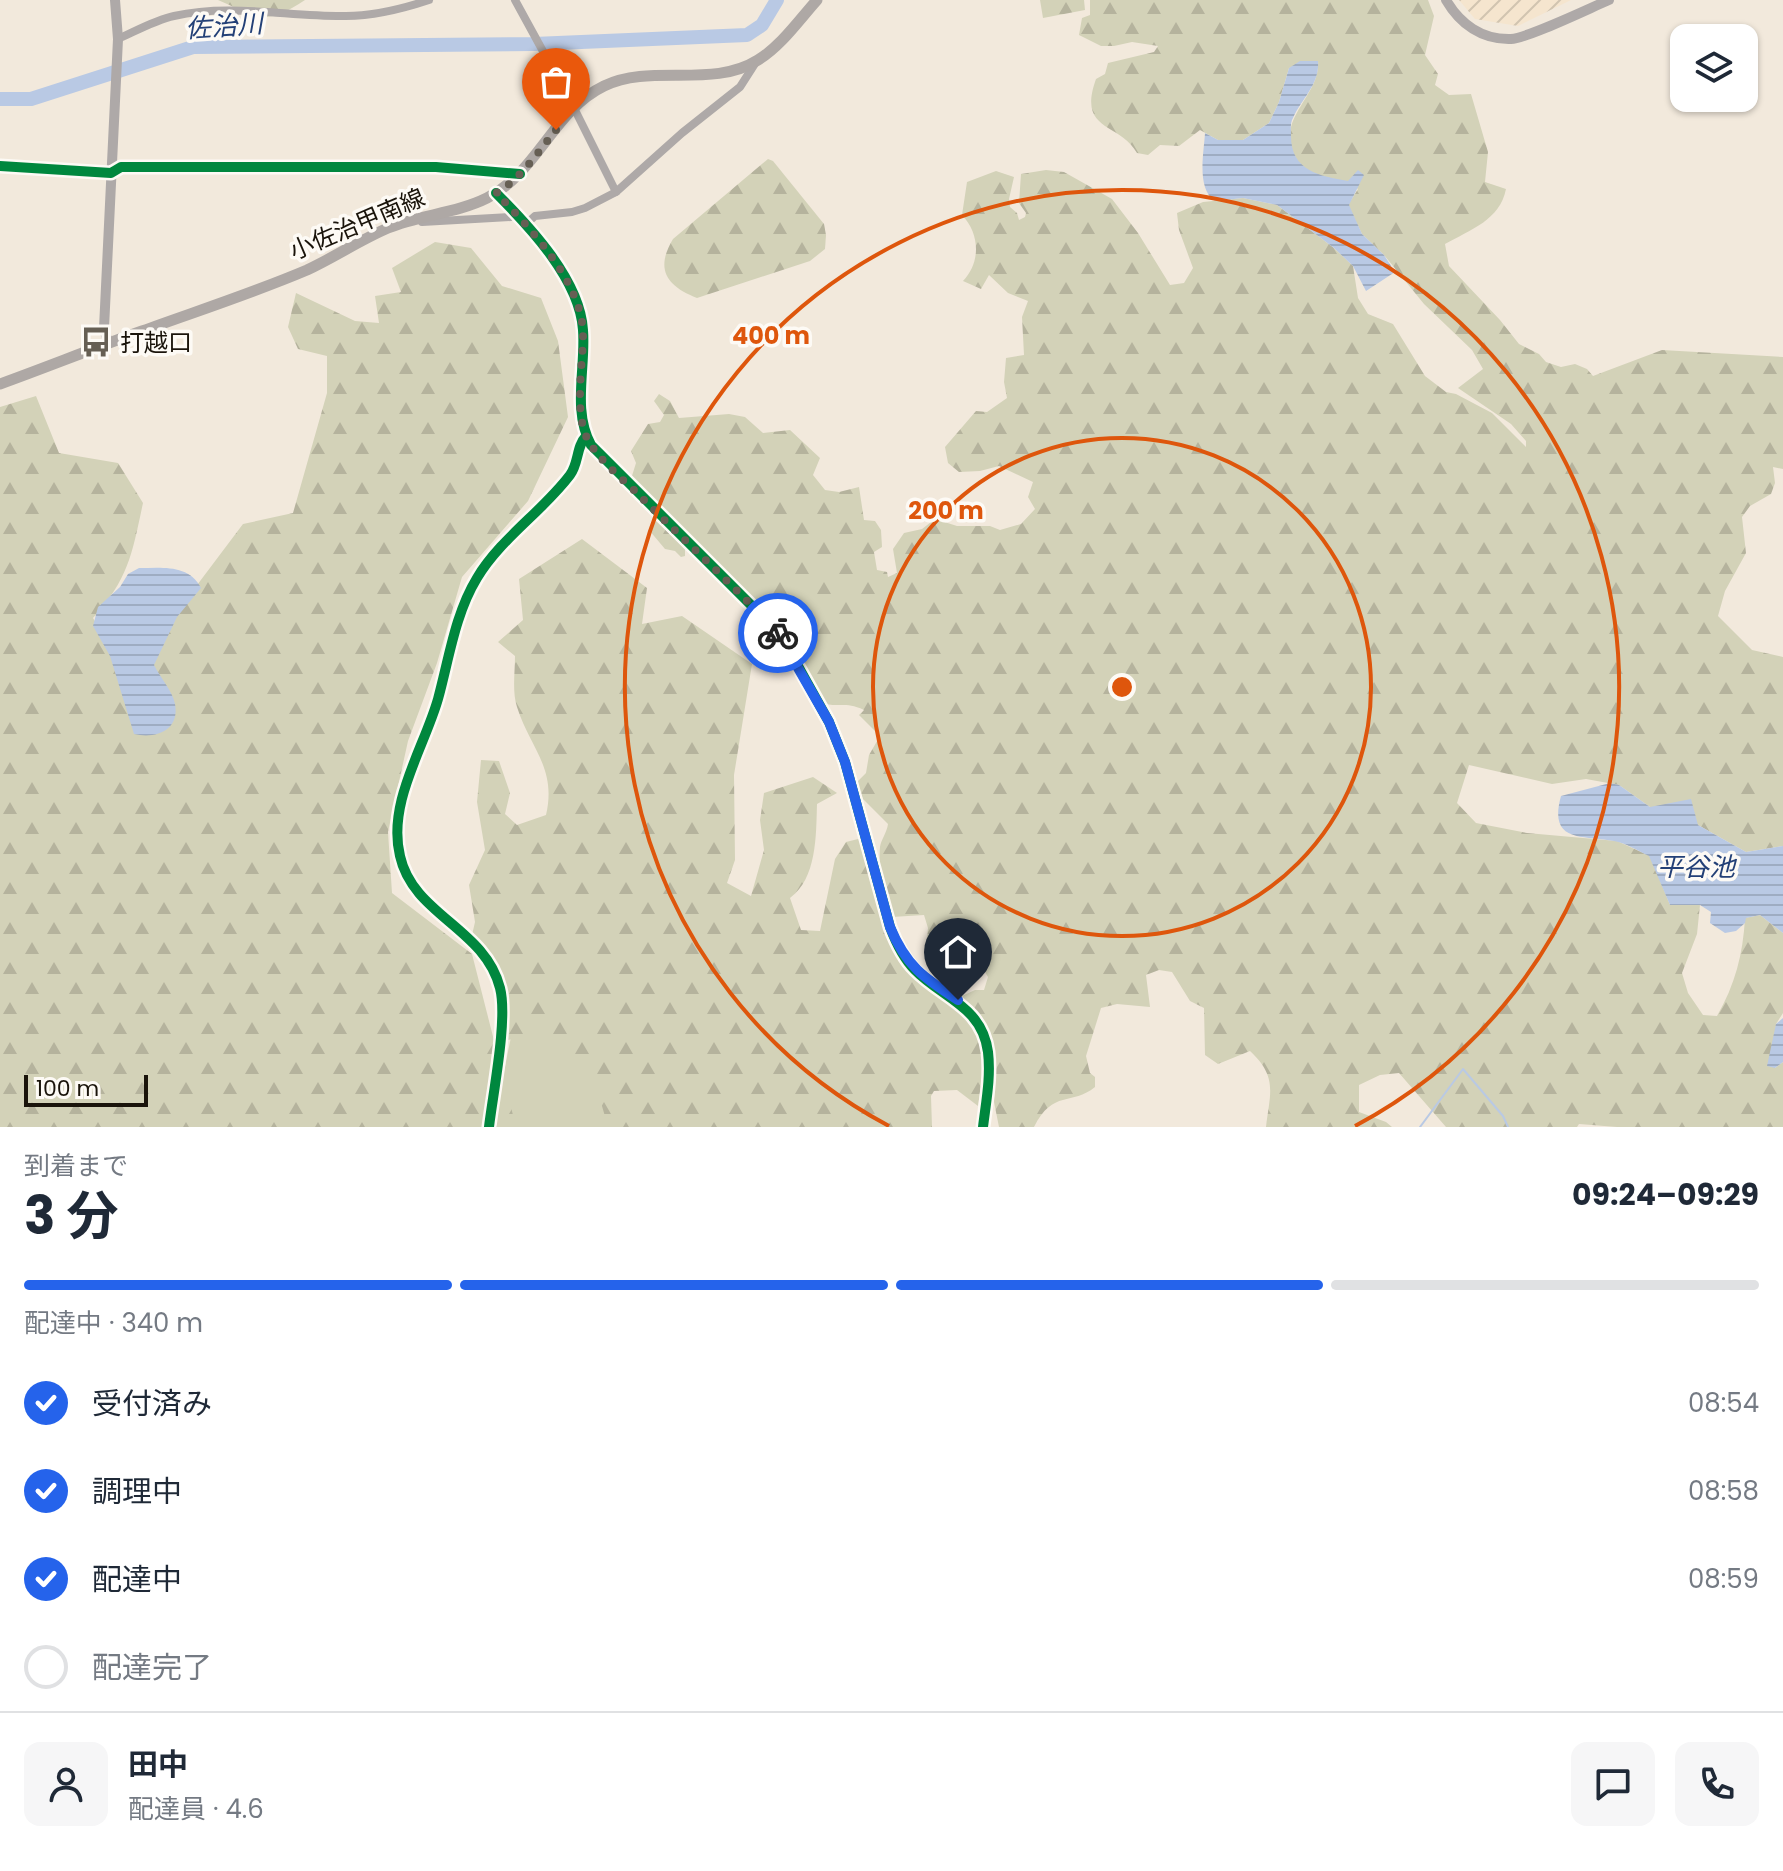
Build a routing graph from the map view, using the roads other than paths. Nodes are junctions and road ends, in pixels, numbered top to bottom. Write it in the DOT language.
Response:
graph roads {
  1 [pos="115,0"];
  2 [pos="429,0"];
  3 [pos="515,0"];
  4 [pos="817,0"];
  5 [pos="1446,0"];
  6 [pos="1609,0"];
  7 [pos="118,39"];
  8 [pos="756,62"];
  9 [pos="574,108"];
  10 [pos="0,166"];
  11 [pos="111,173"];
  12 [pos="520,174"];
  13 [pos="616,192"];
  14 [pos="496,193"];
  15 [pos="517,214"];
  16 [pos="415,218"];
  17 [pos="526,224"];
  18 [pos="108,343"];
  19 [pos="0,384"];
  20 [pos="586,436"];
  21 [pos="489,1127"];
  22 [pos="983,1127"];
  1 -- 7 [label="street"];
  2 -- 7 [label="street"];
  3 -- 9 [label="street"];
  4 -- 8 [label="main road, 小佐治甲南線"];
  5 -- 6 [label="street"];
  7 -- 11 [label="street"];
  8 -- 9 [label="main road, 小佐治甲南線"];
  8 -- 13 [label="street"];
  9 -- 12 [label="main road, 小佐治甲南線"];
  9 -- 13 [label="street"];
  10 -- 11 [label="street"];
  11 -- 12 [label="street"];
  11 -- 18 [label="street"];
  12 -- 14 [label="main road, 小佐治甲南線"];
  13 -- 17 [label="street"];
  14 -- 15 [label="street"];
  14 -- 16 [label="main road, 小佐治甲南線"];
  15 -- 16 [label="street"];
  15 -- 17 [label="street"];
  16 -- 18 [label="main road, 小佐治甲南線"];
  17 -- 20 [label="street"];
  18 -- 19 [label="main road, 小佐治甲南線"];
  20 -- 21 [label="street"];
  20 -- 22 [label="street"];
}
